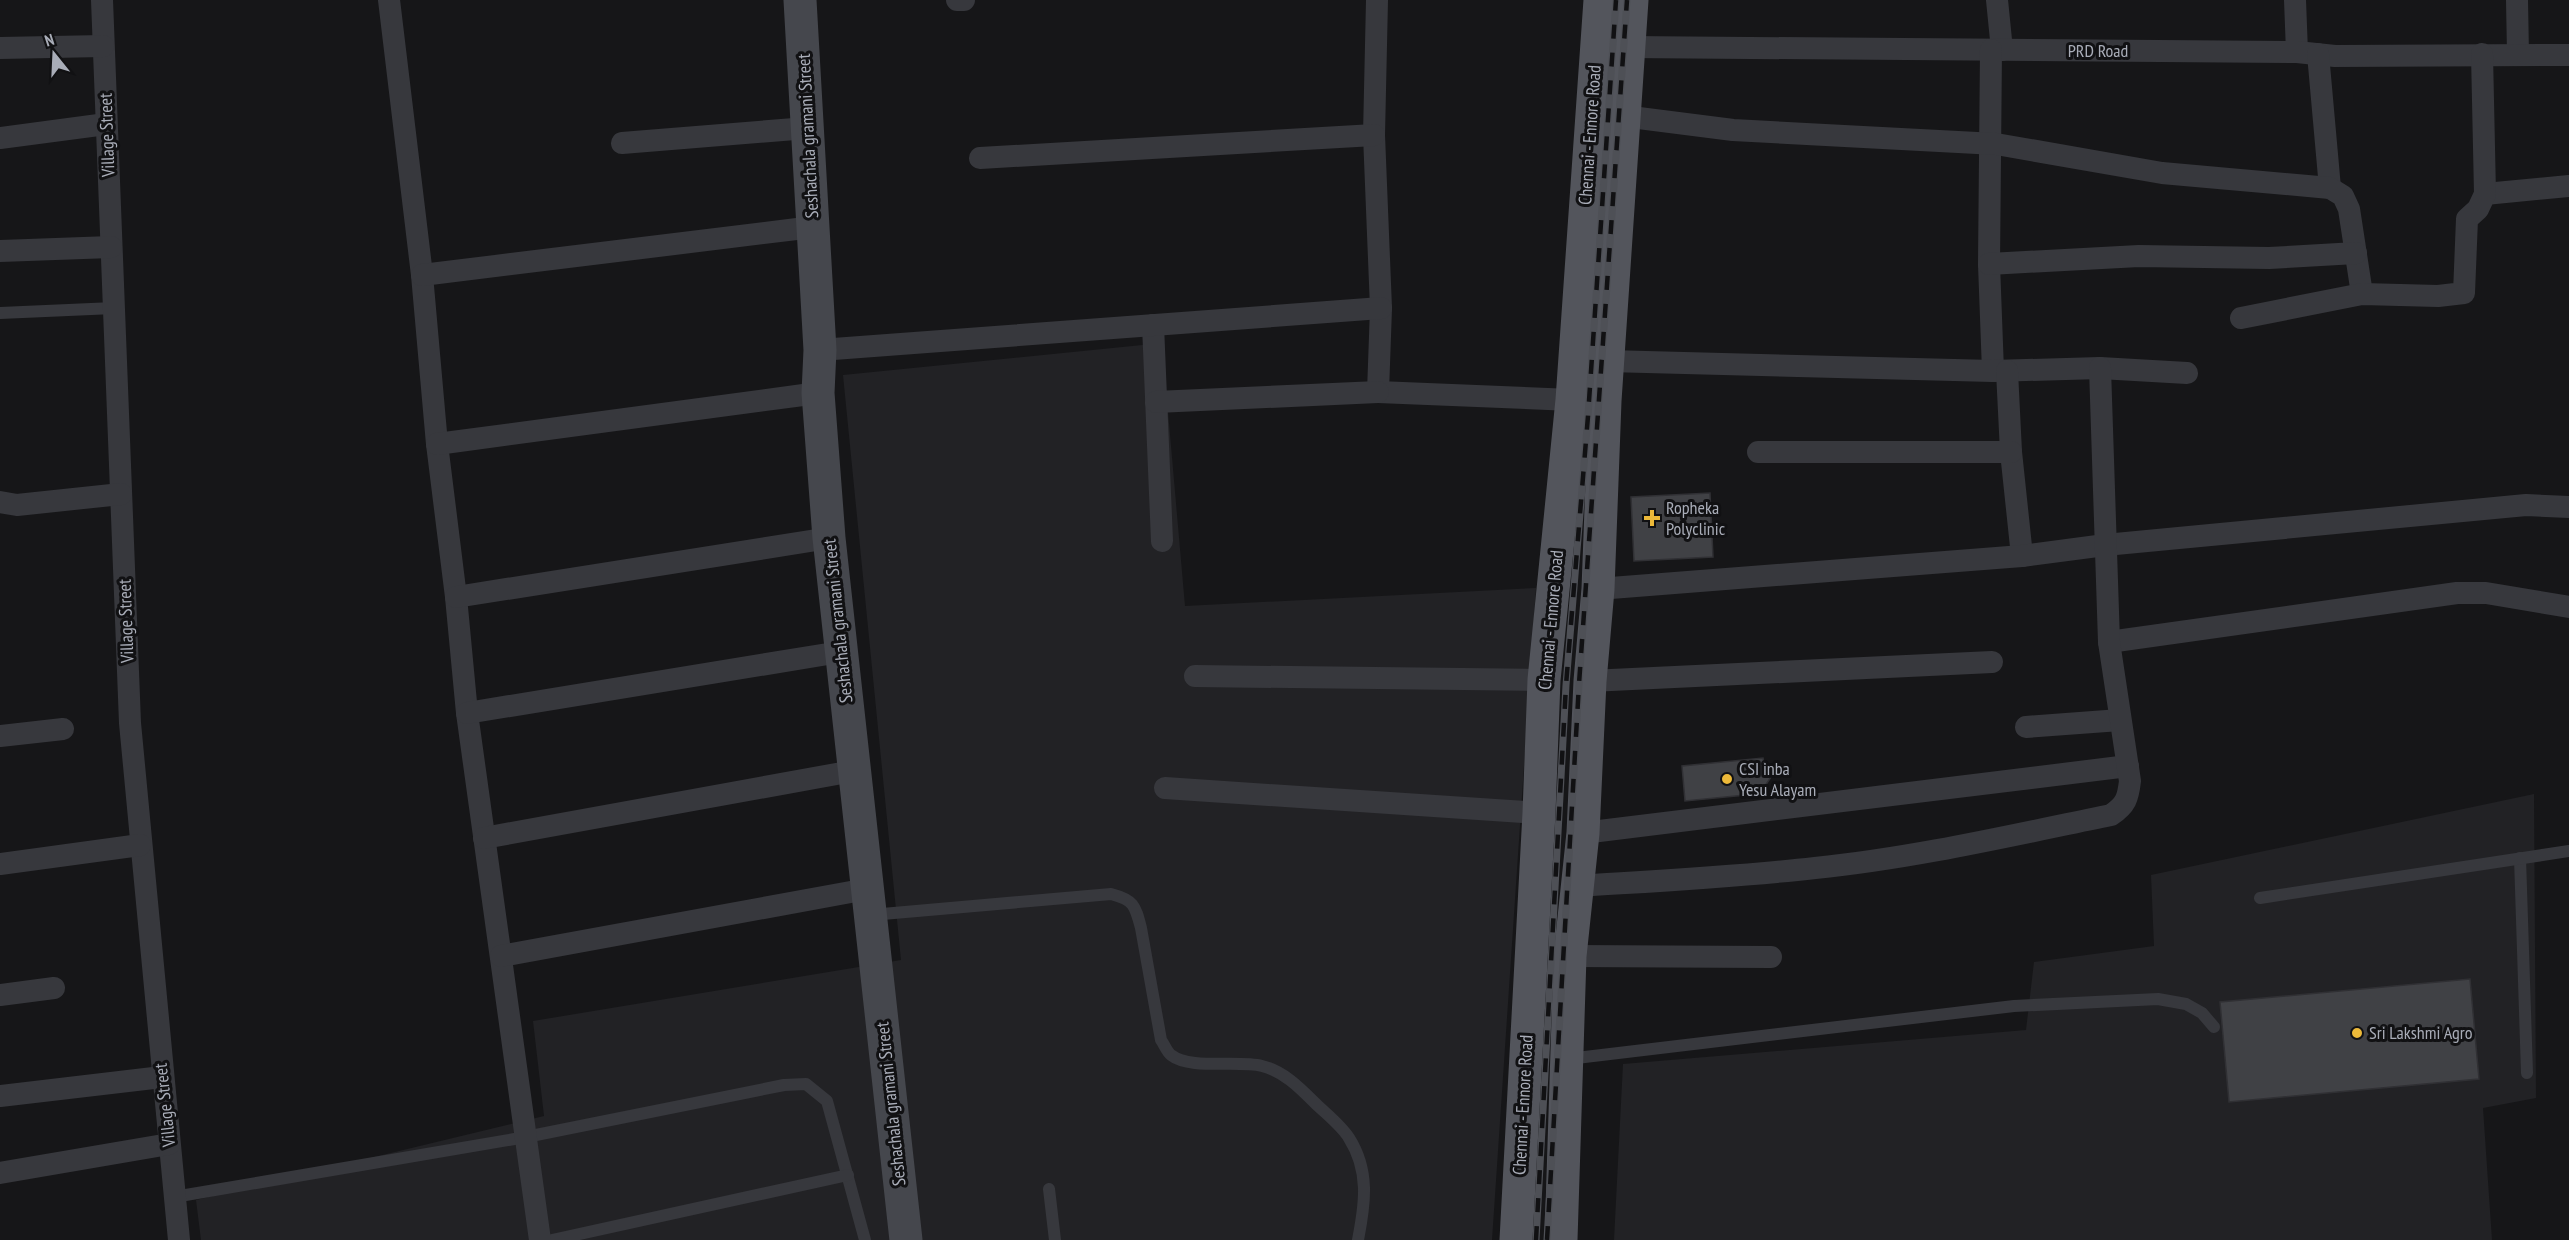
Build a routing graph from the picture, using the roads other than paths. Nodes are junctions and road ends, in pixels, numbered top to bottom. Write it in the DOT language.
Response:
graph roads {
  1 [pos="102,0"];
  2 [pos="389,0"];
  3 [pos="800,0"];
  4 [pos="957,0"];
  5 [pos="964,0"];
  6 [pos="1377,0"];
  7 [pos="1600,0"];
  8 [pos="1632,0"];
  9 [pos="1997,0"];
  10 [pos="2295,0"];
  11 [pos="2517,0"];
  12 [pos="103,46"];
  13 [pos="1628,47"];
  14 [pos="0,48"];
  15 [pos="1996,50"];
  16 [pos="2308,53"];
  17 [pos="2482,54"];
  18 [pos="2518,54"];
  19 [pos="2569,55"];
  20 [pos="1623,116"];
  21 [pos="106,124"];
  22 [pos="807,128"];
  23 [pos="1374,135"];
  24 [pos="0,138"];
  25 [pos="622,143"];
  26 [pos="1990,143"];
  27 [pos="980,158"];
  28 [pos="2569,186"];
  29 [pos="2330,188"];
  30 [pos="2485,194"];
  31 [pos="813,227"];
  32 [pos="111,247"];
  33 [pos="0,251"];
  34 [pos="2356,254"];
  35 [pos="1989,264"];
  36 [pos="422,275"];
  37 [pos="2362,294"];
  38 [pos="114,308"];
  39 [pos="1381,308"];
  40 [pos="0,313"];
  41 [pos="2241,318"];
  42 [pos="1153,325"];
  43 [pos="820,350"];
  44 [pos="1608,361"];
  45 [pos="2100,368"];
  46 [pos="2000,371"];
  47 [pos="2187,373"];
  48 [pos="1378,392"];
  49 [pos="818,393"];
  50 [pos="1572,400"];
  51 [pos="1156,402"];
  52 [pos="436,444"];
  53 [pos="1758,452"];
  54 [pos="2011,452"];
  55 [pos="121,494"];
  56 [pos="0,502"];
  57 [pos="2569,507"];
  58 [pos="829,538"];
  59 [pos="1162,541"];
  60 [pos="2105,544"];
  61 [pos="2022,556"];
  62 [pos="1598,589"];
  63 [pos="456,597"];
  64 [pos="2569,608"];
  65 [pos="2109,642"];
  66 [pos="840,652"];
  67 [pos="1992,662"];
  68 [pos="1195,676"];
  69 [pos="1544,680"];
  70 [pos="1590,681"];
  71 [pos="467,713"];
  72 [pos="2120,720"];
  73 [pos="2026,727"];
  74 [pos="63,729"];
  75 [pos="0,736"];
  76 [pos="2128,766"];
  77 [pos="853,771"];
  78 [pos="1165,788"];
  79 [pos="1539,813"];
  80 [pos="1583,833"];
  81 [pos="484,838"];
  82 [pos="140,845"];
  83 [pos="2569,850"];
  84 [pos="2520,858"];
  85 [pos="0,864"];
  86 [pos="1578,886"];
  87 [pos="2260,898"];
  88 [pos="868,902"];
  89 [pos="501,956"];
  90 [pos="1570,956"];
  91 [pos="1771,957"];
  92 [pos="54,988"];
  93 [pos="0,995"];
  94 [pos="2214,1027"];
  95 [pos="1567,1059"];
  96 [pos="2527,1073"];
  97 [pos="162,1077"];
  98 [pos="0,1096"];
  99 [pos="526,1137"];
  100 [pos="169,1144"];
  101 [pos="0,1173"];
  102 [pos="848,1175"];
  103 [pos="1049,1189"];
  104 [pos="174,1197"];
  105 [pos="179,1240"];
  106 [pos="540,1240"];
  107 [pos="552,1240"];
  108 [pos="865,1240"];
  109 [pos="906,1240"];
  110 [pos="1055,1240"];
  111 [pos="1358,1240"];
  112 [pos="1516,1240"];
  113 [pos="1561,1240"];
  1 -- 12 [label="street, Village Street"];
  2 -- 36 [label="street"];
  3 -- 22 [label="street, Seshachala gramani Street"];
  4 -- 5 [label="street"];
  6 -- 23 [label="street"];
  7 -- 50 [label="main road, Chennai - Ennore Road"];
  8 -- 13 [label="main road, Chennai - Ennore Road"];
  9 -- 15 [label="street"];
  10 -- 16 [label="street"];
  11 -- 18 [label="street"];
  12 -- 14 [label="street"];
  12 -- 21 [label="street, Village Street"];
  13 -- 15 [label="street, PRD Road"];
  13 -- 20 [label="main road, Chennai - Ennore Road"];
  15 -- 16 [label="street, PRD Road"];
  15 -- 26 [label="street"];
  16 -- 17 [label="street, PRD Road"];
  16 -- 29 [label="street"];
  17 -- 18 [label="street, PRD Road"];
  17 -- 30 [label="street"];
  18 -- 19 [label="street, PRD Road"];
  20 -- 26 [label="street"];
  20 -- 44 [label="main road, Chennai - Ennore Road"];
  21 -- 24 [label="street"];
  21 -- 32 [label="street, Village Street"];
  22 -- 25 [label="street"];
  22 -- 31 [label="street, Seshachala gramani Street"];
  23 -- 27 [label="street"];
  23 -- 39 [label="street"];
  26 -- 29 [label="street"];
  26 -- 35 [label="street"];
  28 -- 30 [label="street"];
  29 -- 34 [label="street"];
  30 -- 37 [label="street"];
  31 -- 36 [label="street"];
  31 -- 43 [label="street, Seshachala gramani Street"];
  32 -- 33 [label="street"];
  32 -- 38 [label="street, Village Street"];
  34 -- 35 [label="street"];
  34 -- 37 [label="street"];
  35 -- 46 [label="street"];
  36 -- 52 [label="street"];
  37 -- 41 [label="street"];
  38 -- 40 [label="lane"];
  38 -- 55 [label="street, Village Street"];
  39 -- 42 [label="street"];
  39 -- 48 [label="street"];
  42 -- 43 [label="street"];
  42 -- 51 [label="street"];
  43 -- 49 [label="street, Seshachala gramani Street"];
  44 -- 46 [label="street"];
  44 -- 62 [label="main road, Chennai - Ennore Road"];
  45 -- 46 [label="street"];
  45 -- 47 [label="street"];
  45 -- 60 [label="street"];
  46 -- 54 [label="street"];
  48 -- 50 [label="street"];
  48 -- 51 [label="street"];
  49 -- 52 [label="street"];
  49 -- 58 [label="street, Seshachala gramani Street"];
  50 -- 69 [label="main road, Chennai - Ennore Road"];
  51 -- 59 [label="street"];
  52 -- 63 [label="street"];
  53 -- 54 [label="street"];
  54 -- 61 [label="street"];
  55 -- 56 [label="street"];
  55 -- 82 [label="street, Village Street"];
  57 -- 60 [label="street"];
  58 -- 63 [label="street"];
  58 -- 66 [label="street, Seshachala gramani Street"];
  60 -- 61 [label="street"];
  60 -- 65 [label="street"];
  61 -- 62 [label="street"];
  62 -- 70 [label="main road, Chennai - Ennore Road"];
  63 -- 71 [label="street"];
  64 -- 65 [label="street"];
  65 -- 72 [label="street"];
  66 -- 71 [label="street"];
  66 -- 77 [label="street, Seshachala gramani Street"];
  67 -- 70 [label="street"];
  68 -- 69 [label="street"];
  69 -- 79 [label="main road, Chennai - Ennore Road"];
  70 -- 80 [label="main road, Chennai - Ennore Road"];
  71 -- 81 [label="street"];
  72 -- 73 [label="street"];
  72 -- 76 [label="street"];
  74 -- 75 [label="street"];
  76 -- 80 [label="street"];
  76 -- 86 [label="street"];
  77 -- 81 [label="street"];
  77 -- 88 [label="street, Seshachala gramani Street"];
  78 -- 79 [label="street"];
  79 -- 112 [label="main road, Chennai - Ennore Road"];
  80 -- 86 [label="main road, Chennai - Ennore Road"];
  81 -- 89 [label="street"];
  82 -- 85 [label="street"];
  82 -- 97 [label="street, Village Street"];
  83 -- 84 [label="lane"];
  84 -- 87 [label="lane"];
  84 -- 96 [label="lane"];
  86 -- 90 [label="main road, Chennai - Ennore Road"];
  88 -- 89 [label="street"];
  88 -- 109 [label="street, Seshachala gramani Street"];
  88 -- 111 [label="lane"];
  89 -- 99 [label="street"];
  90 -- 91 [label="street"];
  90 -- 95 [label="main road, Chennai - Ennore Road"];
  92 -- 93 [label="street"];
  94 -- 95 [label="lane"];
  95 -- 113 [label="main road, Chennai - Ennore Road"];
  97 -- 98 [label="street"];
  97 -- 100 [label="street, Village Street"];
  99 -- 102 [label="lane"];
  99 -- 104 [label="lane"];
  99 -- 106 [label="street"];
  100 -- 101 [label="street"];
  100 -- 104 [label="street, Village Street"];
  102 -- 107 [label="lane"];
  102 -- 108 [label="lane"];
  103 -- 110 [label="lane"];
  104 -- 105 [label="street, Village Street"];
}
